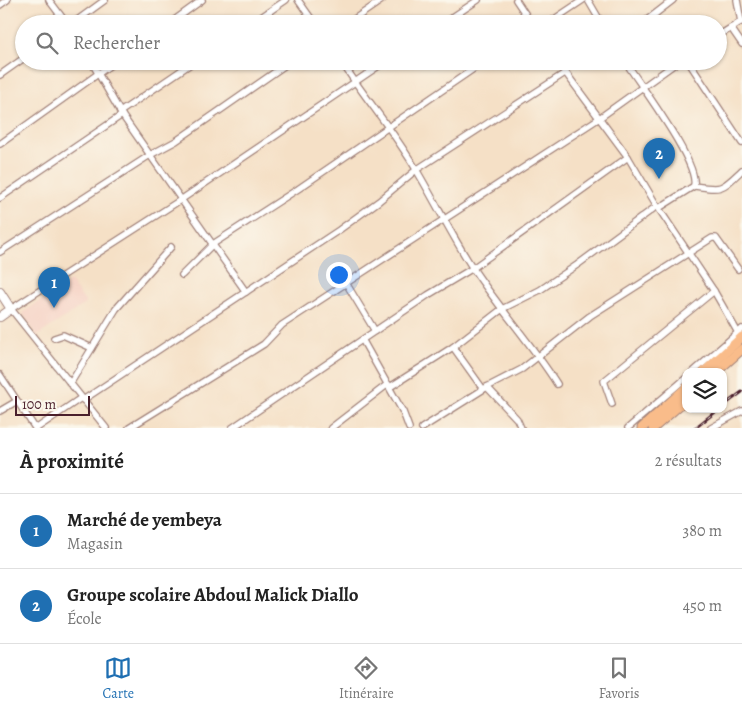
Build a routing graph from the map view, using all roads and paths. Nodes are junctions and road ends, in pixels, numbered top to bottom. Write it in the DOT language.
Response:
graph roads {
  1 [pos="7,0"];
  2 [pos="49,0"];
  3 [pos="105,0"];
  4 [pos="202,0"];
  5 [pos="286,0"];
  6 [pos="298,0"];
  7 [pos="382,0"];
  8 [pos="478,0"];
  9 [pos="516,0"];
  10 [pos="583,0"];
  11 [pos="588,0"];
  12 [pos="673,0"];
  13 [pos="737,0"];
  14 [pos="0,5"];
  15 [pos="60,15"];
  16 [pos="84,15"];
  17 [pos="181,15"];
  18 [pos="264,15"];
  19 [pos="309,15"];
  20 [pos="360,15"];
  21 [pos="456,15"];
  22 [pos="526,15"];
  23 [pos="560,15"];
  24 [pos="597,15"];
  25 [pos="654,15"];
  26 [pos="741,21"];
  27 [pos="731,28"];
  28 [pos="727,30"];
  29 [pos="742,44"];
  30 [pos="15,64"];
  31 [pos="96,70"];
  32 [pos="104,70"];
  33 [pos="182,70"];
  34 [pos="278,70"];
  35 [pos="347,70"];
  36 [pos="373,70"];
  37 [pos="472,70"];
  38 [pos="563,70"];
  39 [pos="631,70"];
  40 [pos="666,70"];
  41 [pos="694,70"];
  42 [pos="565,73"];
  43 [pos="98,74"];
  44 [pos="0,75"];
  45 [pos="355,82"];
  46 [pos="641,87"];
  47 [pos="121,114"];
  48 [pos="598,118"];
  49 [pos="386,127"];
  50 [pos="742,143"];
  51 [pos="0,144"];
  52 [pos="150,155"];
  53 [pos="628,157"];
  54 [pos="416,170"];
  55 [pos="742,170"];
  56 [pos="694,186"];
  57 [pos="0,198"];
  58 [pos="182,199"];
  59 [pos="658,207"];
  60 [pos="443,220"];
  61 [pos="213,244"];
  62 [pos="170,247"];
  63 [pos="0,252"];
  64 [pos="689,253"];
  65 [pos="473,268"];
  66 [pos="738,269"];
  67 [pos="182,274"];
  68 [pos="346,283"];
  69 [pos="714,291"];
  70 [pos="0,292"];
  71 [pos="246,292"];
  72 [pos="10,309"];
  73 [pos="502,309"];
  74 [pos="0,317"];
  75 [pos="375,332"];
  76 [pos="741,334"];
  77 [pos="54,338"];
  78 [pos="363,341"];
  79 [pos="453,347"];
  80 [pos="92,348"];
  81 [pos="742,349"];
  82 [pos="539,356"];
  83 [pos="698,368"];
  84 [pos="708,368"];
  85 [pos="721,368"];
  86 [pos="0,375"];
  87 [pos="682,381"];
  88 [pos="70,384"];
  89 [pos="557,384"];
  90 [pos="389,385"];
  91 [pos="485,388"];
  92 [pos="682,392"];
  93 [pos="82,399"];
  94 [pos="17,401"];
  95 [pos="682,403"];
  96 [pos="612,404"];
  97 [pos="0,411"];
  98 [pos="742,411"];
  99 [pos="36,428"];
  100 [pos="106,428"];
  101 [pos="129,428"];
  102 [pos="232,428"];
  103 [pos="331,428"];
  104 [pos="409,428"];
  105 [pos="422,428"];
  106 [pos="521,428"];
  107 [pos="628,428"];
  108 [pos="642,428"];
  109 [pos="653,428"];
  110 [pos="711,428"];
  1 -- 14 [label="street"];
  2 -- 15 [label="street"];
  3 -- 16 [label="street"];
  4 -- 17 [label="street"];
  5 -- 18 [label="street"];
  6 -- 19 [label="street"];
  7 -- 20 [label="street"];
  8 -- 21 [label="street"];
  9 -- 22 [label="street"];
  10 -- 23 [label="street"];
  11 -- 24 [label="street"];
  12 -- 25 [label="street"];
  13 -- 26 [label="street"];
  26 -- 27 [label="street"];
  27 -- 28 [label="street"];
  27 -- 29 [label="street"];
  30 -- 44 [label="street"];
  31 -- 43 [label="street"];
  32 -- 43 [label="street"];
  33 -- 47 [label="street"];
  34 -- 52 [label="street"];
  35 -- 45 [label="street"];
  36 -- 45 [label="street"];
  37 -- 49 [label="street"];
  38 -- 42 [label="street"];
  39 -- 46 [label="street"];
  40 -- 46 [label="street"];
  41 -- 50 [label="street"];
  42 -- 48 [label="street"];
  42 -- 54 [label="street"];
  43 -- 47 [label="street"];
  43 -- 51 [label="street"];
  45 -- 49 [label="street"];
  45 -- 58 [label="street"];
  46 -- 48 [label="street"];
  46 -- 56 [label="street"];
  47 -- 52 [label="street"];
  47 -- 57 [label="street"];
  48 -- 53 [label="street"];
  48 -- 60 [label="street"];
  49 -- 54 [label="street"];
  49 -- 61 [label="street"];
  52 -- 58 [label="street"];
  52 -- 63 [label="street"];
  53 -- 59 [label="street"];
  53 -- 65 [label="street"];
  54 -- 60 [label="street"];
  54 -- 71 [label="street"];
  55 -- 56 [label="street"];
  56 -- 59 [label="street"];
  58 -- 61 [label="street"];
  58 -- 72 [label="street"];
  59 -- 64 [label="street"];
  59 -- 73 [label="street"];
  60 -- 65 [label="street"];
  60 -- 68 [label="street"];
  61 -- 67 [label="street"];
  61 -- 71 [label="street"];
  62 -- 80 [label="street"];
  64 -- 66 [label="street"];
  64 -- 69 [label="street"];
  64 -- 82 [label="street"];
  65 -- 73 [label="street"];
  65 -- 75 [label="street"];
  68 -- 75 [label="street"];
  68 -- 101 [label="street"];
  69 -- 76 [label="street"];
  69 -- 96 [label="street"];
  70 -- 72 [label="street"];
  71 -- 93 [label="street"];
  72 -- 74 [label="street"];
  72 -- 88 [label="street"];
  73 -- 79 [label="street"];
  73 -- 82 [label="street"];
  75 -- 78 [label="street"];
  76 -- 83 [label="street"];
  76 -- 84 [label="main road"];
  77 -- 80 [label="street"];
  78 -- 90 [label="street"];
  78 -- 102 [label="street"];
  79 -- 90 [label="street"];
  79 -- 91 [label="street"];
  80 -- 88 [label="street"];
  81 -- 85 [label="main road"];
  82 -- 89 [label="street"];
  82 -- 91 [label="street"];
  86 -- 94 [label="street"];
  87 -- 107 [label="street"];
  88 -- 93 [label="street"];
  90 -- 103 [label="street"];
  90 -- 104 [label="street"];
  91 -- 105 [label="street"];
  91 -- 106 [label="street"];
  92 -- 108 [label="main road"];
  93 -- 99 [label="street"];
  93 -- 100 [label="street"];
  94 -- 97 [label="street"];
  94 -- 99 [label="street"];
  95 -- 109 [label="main road"];
  98 -- 110 [label="street"];
}
